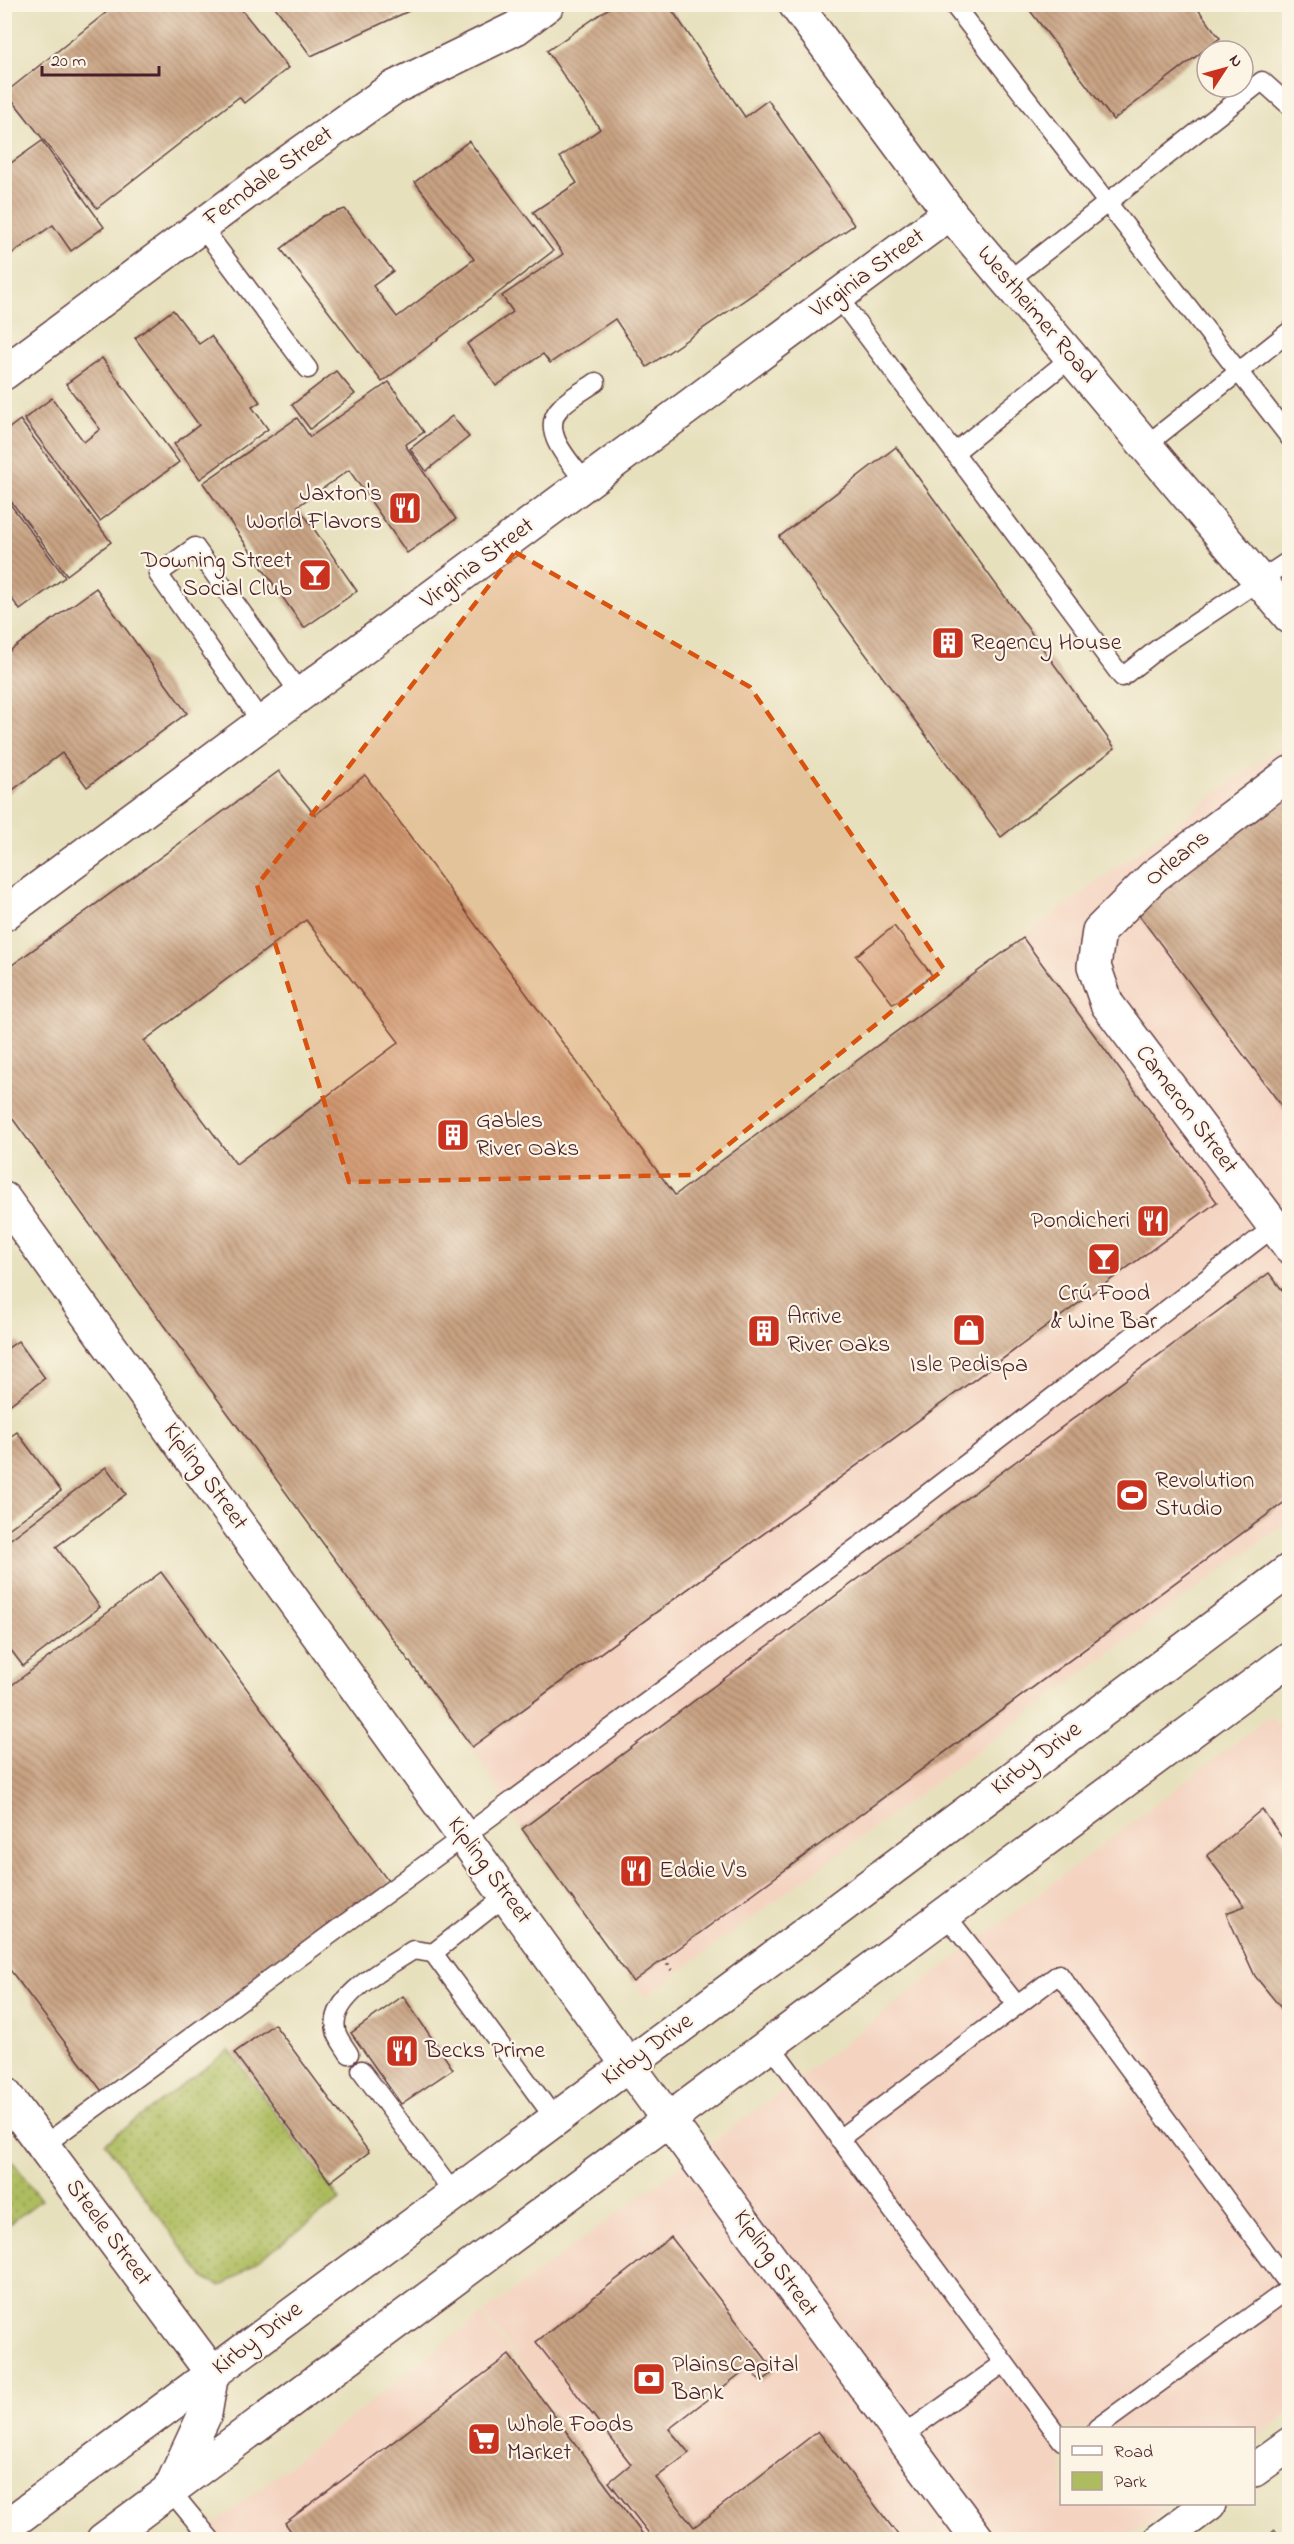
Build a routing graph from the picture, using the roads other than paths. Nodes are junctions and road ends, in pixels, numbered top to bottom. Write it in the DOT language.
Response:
graph roads {
  1 [pos="548,4"];
  2 [pos="795,4"];
  3 [pos="953,4"];
  4 [pos="1290,106"];
  5 [pos="1108,202"];
  6 [pos="950,213"];
  7 [pos="201,226"];
  8 [pos="1008,281"];
  9 [pos="838,297"];
  10 [pos="1290,331"];
  11 [pos="1072,357"];
  12 [pos="308,369"];
  13 [pos="1239,372"];
  14 [pos="4,373"];
  15 [pos="596,382"];
  16 [pos="1290,438"];
  17 [pos="1145,446"];
  18 [pos="955,452"];
  19 [pos="586,483"];
  20 [pos="1290,560"];
  21 [pos="1260,582"];
  22 [pos="1290,617"];
  23 [pos="301,695"];
  24 [pos="262,723"];
  25 [pos="1290,773"];
  26 [pos="4,914"];
  27 [pos="1094,966"];
  28 [pos="4,1199"];
  29 [pos="1282,1237"];
  30 [pos="1290,1570"];
  31 [pos="1290,1658"];
  32 [pos="464,1837"];
  33 [pos="507,1895"];
  34 [pos="944,1913"];
  35 [pos="433,1953"];
  36 [pos="1017,2005"];
  37 [pos="769,2043"];
  38 [pos="349,2054"];
  39 [pos="628,2065"];
  40 [pos="361,2070"];
  41 [pos="4,2093"];
  42 [pos="667,2118"];
  43 [pos="555,2120"];
  44 [pos="839,2139"];
  45 [pos="44,2145"];
  46 [pos="454,2194"];
  47 [pos="1290,2287"];
  48 [pos="1004,2363"];
  49 [pos="212,2373"];
  50 [pos="1098,2427"];
  51 [pos="902,2436"];
  52 [pos="1060,2438"];
  53 [pos="1290,2444"];
  54 [pos="1255,2469"];
  55 [pos="170,2490"];
  56 [pos="1208,2505"];
  57 [pos="4,2528"];
  58 [pos="103,2540"];
  59 [pos="210,2540"];
  60 [pos="978,2540"];
  61 [pos="1160,2540"];
  1 -- 7 [label="street, Ferndale Street"];
  2 -- 6 [label="street, Westheimer Road"];
  3 -- 5 [label="lane"];
  4 -- 5 [label="lane"];
  5 -- 8 [label="lane"];
  5 -- 13 [label="lane"];
  6 -- 8 [label="street, Westheimer Road"];
  6 -- 9 [label="street, Virginia Street"];
  7 -- 12 [label="lane"];
  7 -- 14 [label="street, Ferndale Street"];
  8 -- 11 [label="street, Westheimer Road"];
  9 -- 18 [label="lane"];
  9 -- 19 [label="street, Virginia Street"];
  10 -- 13 [label="lane"];
  11 -- 17 [label="street, Westheimer Road"];
  11 -- 18 [label="lane"];
  13 -- 16 [label="lane"];
  13 -- 17 [label="lane"];
  15 -- 19 [label="lane"];
  17 -- 21 [label="street, Westheimer Road"];
  18 -- 21 [label="lane"];
  19 -- 23 [label="street, Virginia Street"];
  20 -- 21 [label="lane"];
  21 -- 22 [label="street, Westheimer Road"];
  23 -- 24 [label="street, Virginia Street"];
  23 -- 24 [label="lane"];
  24 -- 26 [label="street, Virginia Street"];
  25 -- 27 [label="street, Orleans"];
  27 -- 29 [label="street, Cameron Street"];
  28 -- 32 [label="street, Kipling Street"];
  29 -- 32 [label="lane"];
  30 -- 39 [label="street, Kirby Drive"];
  31 -- 34 [label="street"];
  32 -- 33 [label="street, Kipling Street"];
  32 -- 45 [label="lane"];
  33 -- 35 [label="lane"];
  33 -- 39 [label="street, Kipling Street"];
  34 -- 36 [label="lane"];
  34 -- 37 [label="street"];
  35 -- 38 [label="lane"];
  35 -- 43 [label="lane"];
  36 -- 44 [label="lane"];
  36 -- 47 [label="lane"];
  37 -- 42 [label="street"];
  37 -- 44 [label="lane"];
  39 -- 42 [label="street, Kipling Street"];
  39 -- 43 [label="street, Kirby Drive"];
  40 -- 46 [label="lane"];
  41 -- 45 [label="street, Steele Street"];
  42 -- 51 [label="street, Kipling Street"];
  42 -- 55 [label="street"];
  43 -- 46 [label="street, Kirby Drive"];
  44 -- 48 [label="lane"];
  45 -- 49 [label="street, Steele Street"];
  46 -- 49 [label="street, Kirby Drive"];
  47 -- 50 [label="lane"];
  48 -- 51 [label="lane"];
  48 -- 52 [label="lane"];
  49 -- 55 [label="street"];
  49 -- 57 [label="street, Kirby Drive"];
  51 -- 60 [label="street, Kipling Street"];
  53 -- 54 [label="street"];
  55 -- 58 [label="street"];
  55 -- 59 [label="lane"];
  56 -- 61 [label="street"];
}
